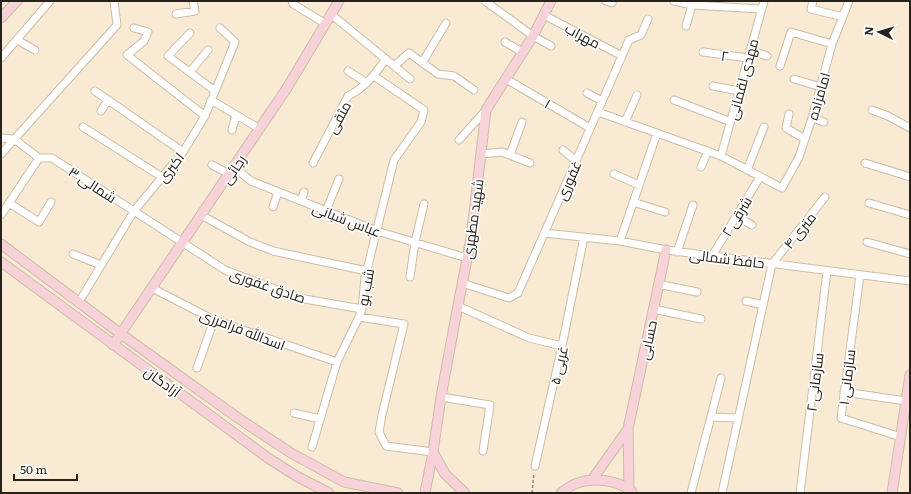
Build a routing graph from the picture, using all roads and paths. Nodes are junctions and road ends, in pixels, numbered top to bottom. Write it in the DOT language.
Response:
graph roads {
  1 [pos="17,1"];
  2 [pos="50,1"];
  3 [pos="114,1"];
  4 [pos="193,1"];
  5 [pos="292,1"];
  6 [pos="339,1"];
  7 [pos="485,1"];
  8 [pos="551,1"];
  9 [pos="674,1"];
  10 [pos="764,1"];
  11 [pos="813,1"];
  12 [pos="849,1"];
  13 [pos="692,3"];
  14 [pos="761,9"];
  15 [pos="176,14"];
  16 [pos="332,15"];
  17 [pos="544,15"];
  18 [pos="843,17"];
  19 [pos="1,18"];
  20 [pos="648,19"];
  21 [pos="446,23"];
  22 [pos="326,24"];
  23 [pos="686,26"];
  24 [pos="134,28"];
  25 [pos="220,28"];
  26 [pos="190,33"];
  27 [pos="533,36"];
  28 [pos="17,40"];
  29 [pos="505,42"];
  30 [pos="832,44"];
  31 [pos="551,46"];
  32 [pos="35,50"];
  33 [pos="208,50"];
  34 [pos="750,50"];
  35 [pos="522,52"];
  36 [pos="703,52"];
  37 [pos="622,56"];
  38 [pos="767,56"];
  39 [pos="1,58"];
  40 [pos="748,58"];
  41 [pos="386,59"];
  42 [pos="422,64"];
  43 [pos="394,66"];
  44 [pos="780,66"];
  45 [pos="348,71"];
  46 [pos="190,72"];
  47 [pos="374,76"];
  48 [pos="506,78"];
  49 [pos="410,79"];
  50 [pos="794,79"];
  51 [pos="367,83"];
  52 [pos="713,86"];
  53 [pos="821,87"];
  54 [pos="474,90"];
  55 [pos="94,91"];
  56 [pos="215,91"];
  57 [pos="739,91"];
  58 [pos="587,93"];
  59 [pos="637,95"];
  60 [pos="108,100"];
  61 [pos="211,100"];
  62 [pos="674,100"];
  63 [pos="602,101"];
  64 [pos="101,110"];
  65 [pos="486,110"];
  66 [pos="872,110"];
  67 [pos="598,112"];
  68 [pos="789,114"];
  69 [pos="236,115"];
  70 [pos="205,116"];
  71 [pos="812,118"];
  72 [pos="522,122"];
  73 [pos="624,122"];
  74 [pos="731,122"];
  75 [pos="824,122"];
  76 [pos="83,127"];
  77 [pos="764,127"];
  78 [pos="590,128"];
  79 [pos="910,128"];
  80 [pos="260,129"];
  81 [pos="232,130"];
  82 [pos="657,133"];
  83 [pos="1,138"];
  84 [pos="805,138"];
  85 [pos="14,139"];
  86 [pos="459,140"];
  87 [pos="563,150"];
  88 [pos="708,151"];
  89 [pos="183,152"];
  90 [pos="1,154"];
  91 [pos="481,154"];
  92 [pos="510,155"];
  93 [pos="721,156"];
  94 [pos="39,158"];
  95 [pos="576,161"];
  96 [pos="313,163"];
  97 [pos="865,163"];
  98 [pos="530,164"];
  99 [pos="212,165"];
  100 [pos="701,167"];
  101 [pos="232,170"];
  102 [pos="747,170"];
  103 [pos="614,174"];
  104 [pos="162,177"];
  105 [pos="760,177"];
  106 [pos="910,177"];
  107 [pos="339,179"];
  108 [pos="639,185"];
  109 [pos="278,192"];
  110 [pos="304,192"];
  111 [pos="825,197"];
  112 [pos="301,201"];
  113 [pos="51,202"];
  114 [pos="633,202"];
  115 [pos="9,203"];
  116 [pos="868,203"];
  117 [pos="424,204"];
  118 [pos="693,205"];
  119 [pos="273,207"];
  120 [pos="134,211"];
  121 [pos="326,211"];
  122 [pos="665,212"];
  123 [pos="1,215"];
  124 [pos="202,215"];
  125 [pos="910,215"];
  126 [pos="736,216"];
  127 [pos="752,225"];
  128 [pos="377,231"];
  129 [pos="544,233"];
  130 [pos="584,237"];
  131 [pos="620,241"];
  132 [pos="415,242"];
  133 [pos="867,242"];
  134 [pos="182,243"];
  135 [pos="1,244"];
  136 [pos="666,250"];
  137 [pos="677,252"];
  138 [pos="73,254"];
  139 [pos="910,254"];
  140 [pos="712,256"];
  141 [pos="467,258"];
  142 [pos="1,262"];
  143 [pos="772,264"];
  144 [pos="101,265"];
  145 [pos="367,271"];
  146 [pos="828,271"];
  147 [pos="860,275"];
  148 [pos="410,277"];
  149 [pos="910,281"];
  150 [pos="462,283"];
  151 [pos="658,284"];
  152 [pos="152,288"];
  153 [pos="697,292"];
  154 [pos="746,300"];
  155 [pos="79,302"];
  156 [pos="763,305"];
  157 [pos="458,306"];
  158 [pos="653,308"];
  159 [pos="362,309"];
  160 [pos="359,317"];
  161 [pos="701,319"];
  162 [pos="214,320"];
  163 [pos="121,334"];
  164 [pos="113,345"];
  165 [pos="562,346"];
  166 [pos="337,362"];
  167 [pos="197,368"];
  168 [pos="910,375"];
  169 [pos="722,378"];
  170 [pos="844,392"];
  171 [pos="441,397"];
  172 [pos="906,401"];
  173 [pos="294,412"];
  174 [pos="711,417"];
  175 [pos="738,418"];
  176 [pos="320,419"];
  177 [pos="906,425"];
  178 [pos="628,429"];
  179 [pos="901,436"];
  180 [pos="312,447"];
  181 [pos="483,450"];
  182 [pos="433,452"];
  183 [pos="535,466"];
  184 [pos="592,480"];
  185 [pos="630,491"];
  186 [pos="328,493"];
  187 [pos="398,493"];
  188 [pos="425,493"];
  189 [pos="465,493"];
  190 [pos="532,493"];
  191 [pos="561,493"];
  192 [pos="692,493"];
  193 [pos="722,493"];
  194 [pos="800,493"];
  195 [pos="892,493"];
  1 -- 19 [label="street"];
  2 -- 28 [label="street"];
  3 -- 85 [label="street"];
  4 -- 15 [label="street"];
  5 -- 22 [label="street"];
  6 -- 16 [label="street, رجائی"];
  7 -- 27 [label="street"];
  8 -- 17 [label="street, شهید مطهری"];
  9 -- 13 [label="street"];
  10 -- 14 [label="street, مهدی لقمانی"];
  11 -- 18 [label="street"];
  12 -- 18 [label="street, امامزاده"];
  13 -- 14 [label="street"];
  13 -- 23 [label="street"];
  14 -- 34 [label="street, مهدی لقمانی"];
  16 -- 22 [label="street, رجائی"];
  16 -- 41 [label="street"];
  17 -- 27 [label="street, شهید مطهری"];
  17 -- 37 [label="street, مهراب"];
  18 -- 30 [label="street, امامزاده"];
  20 -- 37 [label="street, غفوری"];
  21 -- 42 [label="street"];
  22 -- 80 [label="street, رجائی"];
  24 -- 70 [label="street"];
  25 -- 56 [label="street, اکبری"];
  26 -- 46 [label="street"];
  27 -- 31 [label="street"];
  27 -- 35 [label="street, شهید مطهری"];
  28 -- 32 [label="street"];
  28 -- 39 [label="street"];
  29 -- 35 [label="street"];
  30 -- 44 [label="street"];
  30 -- 53 [label="street, امامزاده"];
  33 -- 46 [label="street"];
  34 -- 38 [label="street"];
  34 -- 40 [label="street, مهدی لقمانی"];
  35 -- 48 [label="street, شهید مطهری"];
  36 -- 40 [label="street, ۲"];
  37 -- 63 [label="street, غفوری"];
  40 -- 57 [label="street, مهدی لقمانی"];
  41 -- 43 [label="street"];
  41 -- 47 [label="street, متقی"];
  42 -- 43 [label="street"];
  42 -- 54 [label="street"];
  43 -- 49 [label="street"];
  45 -- 51 [label="street"];
  46 -- 56 [label="street"];
  47 -- 51 [label="street, متقی"];
  47 -- 128 [label="street, شب بو"];
  48 -- 65 [label="street, شهید مطهری"];
  48 -- 78 [label="street, ۱"];
  50 -- 53 [label="street"];
  51 -- 96 [label="street, متقی"];
  52 -- 57 [label="street"];
  53 -- 71 [label="street, امامزاده"];
  55 -- 60 [label="street"];
  56 -- 61 [label="street, اکبری"];
  57 -- 74 [label="street, مهدی لقمانی"];
  58 -- 63 [label="street"];
  59 -- 73 [label="street"];
  60 -- 64 [label="street"];
  60 -- 89 [label="street"];
  61 -- 69 [label="street"];
  61 -- 70 [label="street, اکبری"];
  62 -- 74 [label="street"];
  63 -- 67 [label="street, غفوری"];
  65 -- 86 [label="street"];
  65 -- 91 [label="street, شهید مطهری"];
  66 -- 79 [label="street"];
  67 -- 73 [label="street"];
  67 -- 78 [label="street, غفوری"];
  68 -- 84 [label="street"];
  69 -- 80 [label="street"];
  69 -- 81 [label="street"];
  70 -- 89 [label="street, اکبری"];
  71 -- 75 [label="street"];
  71 -- 84 [label="street, امامزاده"];
  72 -- 92 [label="street"];
  73 -- 82 [label="street"];
  74 -- 93 [label="street, مهدی لقمانی"];
  76 -- 104 [label="street"];
  77 -- 102 [label="street"];
  78 -- 95 [label="street, غفوری"];
  80 -- 101 [label="street, رجائی"];
  82 -- 88 [label="street"];
  82 -- 108 [label="street"];
  83 -- 85 [label="street"];
  84 -- 105 [label="street, امامزاده"];
  85 -- 90 [label="street"];
  85 -- 94 [label="street, ۳ شمالی"];
  87 -- 95 [label="street"];
  88 -- 93 [label="street"];
  88 -- 100 [label="street"];
  89 -- 104 [label="street, اکبری"];
  91 -- 92 [label="street"];
  91 -- 141 [label="street, شهید مطهری"];
  92 -- 98 [label="street"];
  93 -- 102 [label="street"];
  94 -- 115 [label="street"];
  94 -- 120 [label="street, ۳ شمالی"];
  95 -- 129 [label="street, غفوری"];
  97 -- 106 [label="street"];
  99 -- 101 [label="street, عباس شبانی"];
  101 -- 109 [label="street, عباس شبانی"];
  101 -- 124 [label="street, رجائی"];
  102 -- 105 [label="street"];
  103 -- 108 [label="street"];
  104 -- 120 [label="street, اکبری"];
  105 -- 126 [label="street, ۲ شرقی"];
  107 -- 121 [label="street"];
  108 -- 114 [label="street"];
  109 -- 112 [label="street, عباس شبانی"];
  109 -- 119 [label="street"];
  110 -- 112 [label="street"];
  111 -- 143 [label="street, ۴ متری"];
  112 -- 121 [label="street, عباس شبانی"];
  113 -- 115 [label="street"];
  114 -- 122 [label="street"];
  114 -- 131 [label="street"];
  115 -- 123 [label="street"];
  116 -- 125 [label="street"];
  117 -- 132 [label="street"];
  118 -- 137 [label="street"];
  120 -- 134 [label="street, ۳ شمالی"];
  120 -- 144 [label="street, اکبری"];
  121 -- 128 [label="street, عباس شبانی"];
  124 -- 134 [label="street, رجائی"];
  124 -- 145 [label="street"];
  126 -- 127 [label="street"];
  126 -- 140 [label="street, ۲ شرقی"];
  128 -- 132 [label="street, عباس شبانی"];
  128 -- 145 [label="street, شب بو"];
  129 -- 130 [label="street, حافظ شمالی"];
  129 -- 150 [label="street, غفوری"];
  130 -- 131 [label="street, حافظ شمالی"];
  130 -- 165 [label="street, ۵ غربی"];
  131 -- 136 [label="street, حافظ شمالی"];
  132 -- 141 [label="street, عباس شبانی"];
  132 -- 148 [label="street"];
  133 -- 139 [label="street"];
  134 -- 152 [label="street, رجائی"];
  134 -- 159 [label="street, صادق غفوری"];
  135 -- 155 [label="street"];
  136 -- 137 [label="street, حافظ شمالی"];
  136 -- 151 [label="street, حسابی"];
  137 -- 140 [label="street, حافظ شمالی"];
  138 -- 144 [label="street"];
  140 -- 143 [label="street, حافظ شمالی"];
  141 -- 150 [label="street, شهید مطهری"];
  142 -- 164 [label="street, آزادگان"];
  143 -- 146 [label="street, حافظ شمالی"];
  143 -- 156 [label="street"];
  144 -- 155 [label="street, اکبری"];
  145 -- 159 [label="street, شب بو"];
  146 -- 147 [label="street, حافظ شمالی"];
  146 -- 194 [label="street, سازمانی ۲"];
  147 -- 149 [label="street, حافظ شمالی"];
  147 -- 170 [label="street, سازمانی ۱"];
  150 -- 157 [label="street, شهید مطهری"];
  151 -- 153 [label="street"];
  151 -- 158 [label="street, حسابی"];
  152 -- 162 [label="street, اسدالله فرامرزی"];
  152 -- 163 [label="street, رجائی"];
  154 -- 156 [label="street"];
  155 -- 163 [label="street"];
  156 -- 175 [label="street"];
  157 -- 165 [label="street"];
  157 -- 171 [label="street, شهید مطهری"];
  158 -- 161 [label="street"];
  158 -- 178 [label="street, حسابی"];
  159 -- 160 [label="street, شب بو"];
  160 -- 166 [label="street"];
  160 -- 182 [label="street, شب بو"];
  162 -- 166 [label="street, اسدالله فرامرزی"];
  162 -- 167 [label="street"];
  163 -- 164 [label="street, رجائی"];
  163 -- 187 [label="street"];
  164 -- 186 [label="street, آزادگان"];
  165 -- 183 [label="street, ۵ غربی"];
  166 -- 176 [label="street"];
  168 -- 172 [label="street"];
  169 -- 174 [label="street"];
  170 -- 172 [label="street"];
  170 -- 179 [label="street, سازمانی ۱"];
  171 -- 181 [label="street"];
  171 -- 182 [label="street, شهید مطهری"];
  172 -- 177 [label="street"];
  173 -- 176 [label="street"];
  174 -- 175 [label="street"];
  174 -- 192 [label="street"];
  175 -- 193 [label="street"];
  176 -- 180 [label="street"];
  177 -- 179 [label="street"];
  178 -- 184 [label="street, حسابی"];
  178 -- 185 [label="street, حسابی"];
  179 -- 195 [label="street"];
  182 -- 188 [label="street, شهید مطهری"];
  182 -- 189 [label="street"];
  183 -- 190 [label="path"];
  184 -- 185 [label="street"];
  184 -- 191 [label="street"];
}
